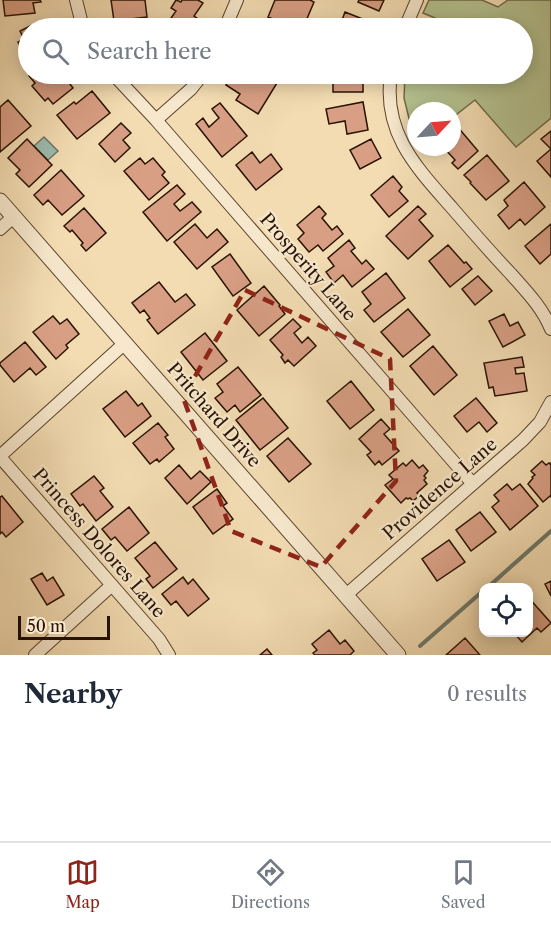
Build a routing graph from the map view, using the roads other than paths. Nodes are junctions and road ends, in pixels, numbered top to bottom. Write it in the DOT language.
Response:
graph roads {
  1 [pos="76,0"];
  2 [pos="237,0"];
  3 [pos="417,0"];
  4 [pos="80,18"];
  5 [pos="229,18"];
  6 [pos="409,18"];
  7 [pos="122,84"];
  8 [pos="195,84"];
  9 [pos="390,84"];
  10 [pos="156,120"];
  11 [pos="0,201"];
  12 [pos="14,217"];
  13 [pos="0,229"];
  14 [pos="551,329"];
  15 [pos="125,343"];
  16 [pos="551,402"];
  17 [pos="0,457"];
  18 [pos="473,484"];
  19 [pos="112,585"];
  20 [pos="346,595"];
  21 [pos="34,655"];
  22 [pos="169,655"];
  23 [pos="398,655"];
  1 -- 4 [label="street"];
  2 -- 5 [label="street"];
  3 -- 6 [label="street"];
  7 -- 10 [label="street, Prosperity Lane"];
  8 -- 10 [label="street"];
  9 -- 14 [label="street"];
  10 -- 18 [label="street, Prosperity Lane"];
  11 -- 12 [label="street, Pritchard Drive"];
  12 -- 13 [label="street"];
  12 -- 15 [label="street, Pritchard Drive"];
  15 -- 17 [label="street"];
  15 -- 20 [label="street, Pritchard Drive"];
  16 -- 18 [label="street, Providence Lane"];
  17 -- 19 [label="street, Princess Dolores Lane"];
  18 -- 20 [label="street, Providence Lane"];
  19 -- 21 [label="street"];
  19 -- 22 [label="street, Princess Dolores Lane"];
  20 -- 23 [label="street, Pritchard Drive"];
}
